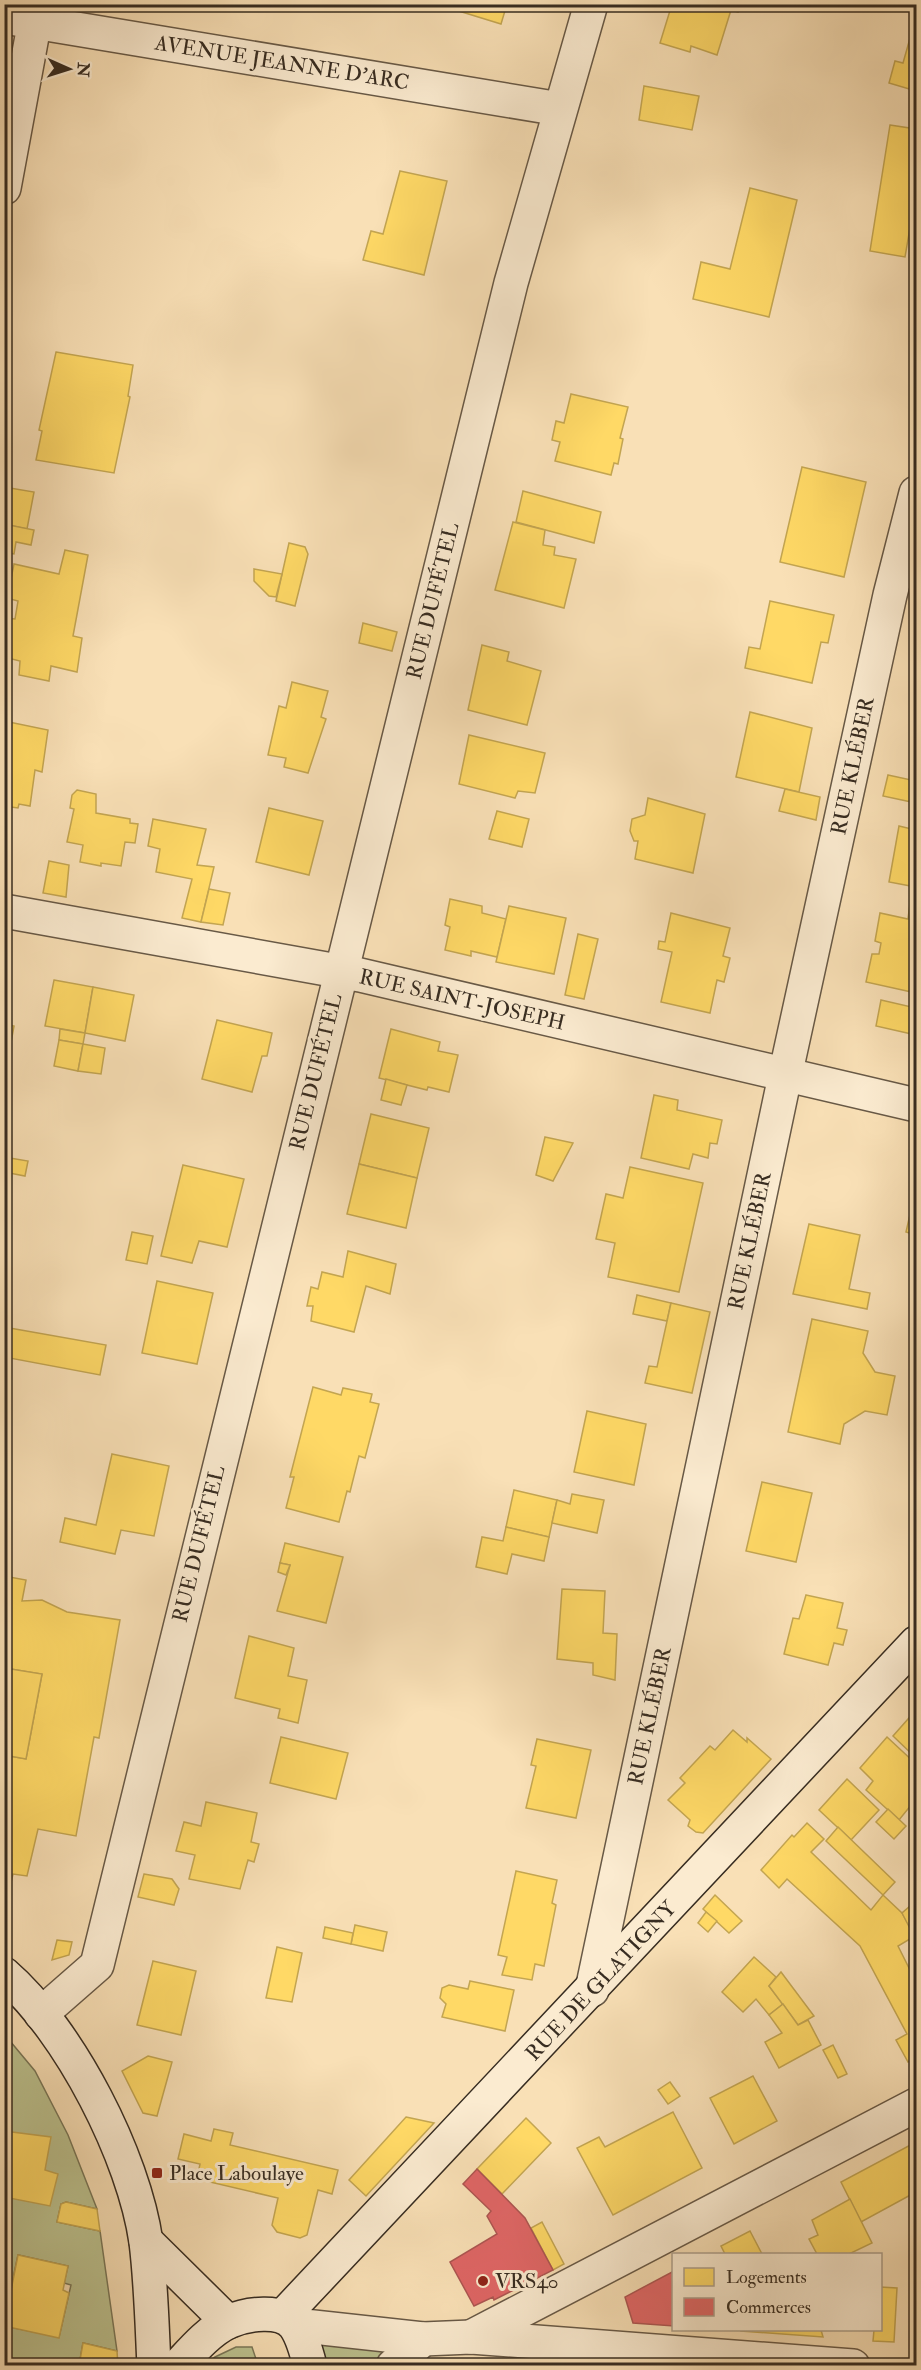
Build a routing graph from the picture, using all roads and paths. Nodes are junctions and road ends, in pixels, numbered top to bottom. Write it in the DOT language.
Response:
graph roads {
  1 [pos="591,4"];
  2 [pos="25,15"];
  3 [pos="560,109"];
  4 [pos="4,188"];
  5 [pos="916,494"];
  6 [pos="903,598"];
  7 [pos="4,911"];
  8 [pos="341,972"];
  9 [pos="785,1076"];
  10 [pos="916,1105"];
  11 [pos="916,1643"];
  12 [pos="4,1974"];
  13 [pos="592,1990"];
  14 [pos="40,2014"];
  15 [pos="916,2105"];
  16 [pos="146,2241"];
  17 [pos="289,2321"];
  18 [pos="228,2322"];
  19 [pos="471,2337"];
  20 [pos="423,2339"];
  21 [pos="154,2366"];
  22 [pos="178,2366"];
  23 [pos="310,2366"];
  24 [pos="393,2366"];
  25 [pos="853,2366"];
  1 -- 3 [label="street, RUE DUFÉTEL"];
  2 -- 3 [label="street, AVENUE JEANNE D'ARC"];
  2 -- 4 [label="street"];
  3 -- 8 [label="street, RUE DUFÉTEL"];
  5 -- 6 [label="street, RUE KLÉBER"];
  6 -- 9 [label="street, RUE KLÉBER"];
  7 -- 8 [label="street, RUE SAINT-JOSEPH"];
  8 -- 9 [label="street, RUE SAINT-JOSEPH"];
  8 -- 14 [label="street, RUE DUFÉTEL"];
  9 -- 10 [label="street, RUE SAINT-JOSEPH"];
  9 -- 13 [label="street, RUE KLÉBER"];
  11 -- 13 [label="street, RUE DE GLATIGNY"];
  12 -- 14 [label="street"];
  13 -- 17 [label="street, RUE DE GLATIGNY"];
  14 -- 16 [label="street"];
  15 -- 19 [label="street"];
  16 -- 18 [label="street"];
  16 -- 21 [label="street"];
  17 -- 18 [label="street"];
  17 -- 20 [label="street"];
  17 -- 23 [label="street"];
  18 -- 22 [label="street"];
  19 -- 20 [label="street"];
  19 -- 25 [label="street"];
  20 -- 24 [label="street"];
}
